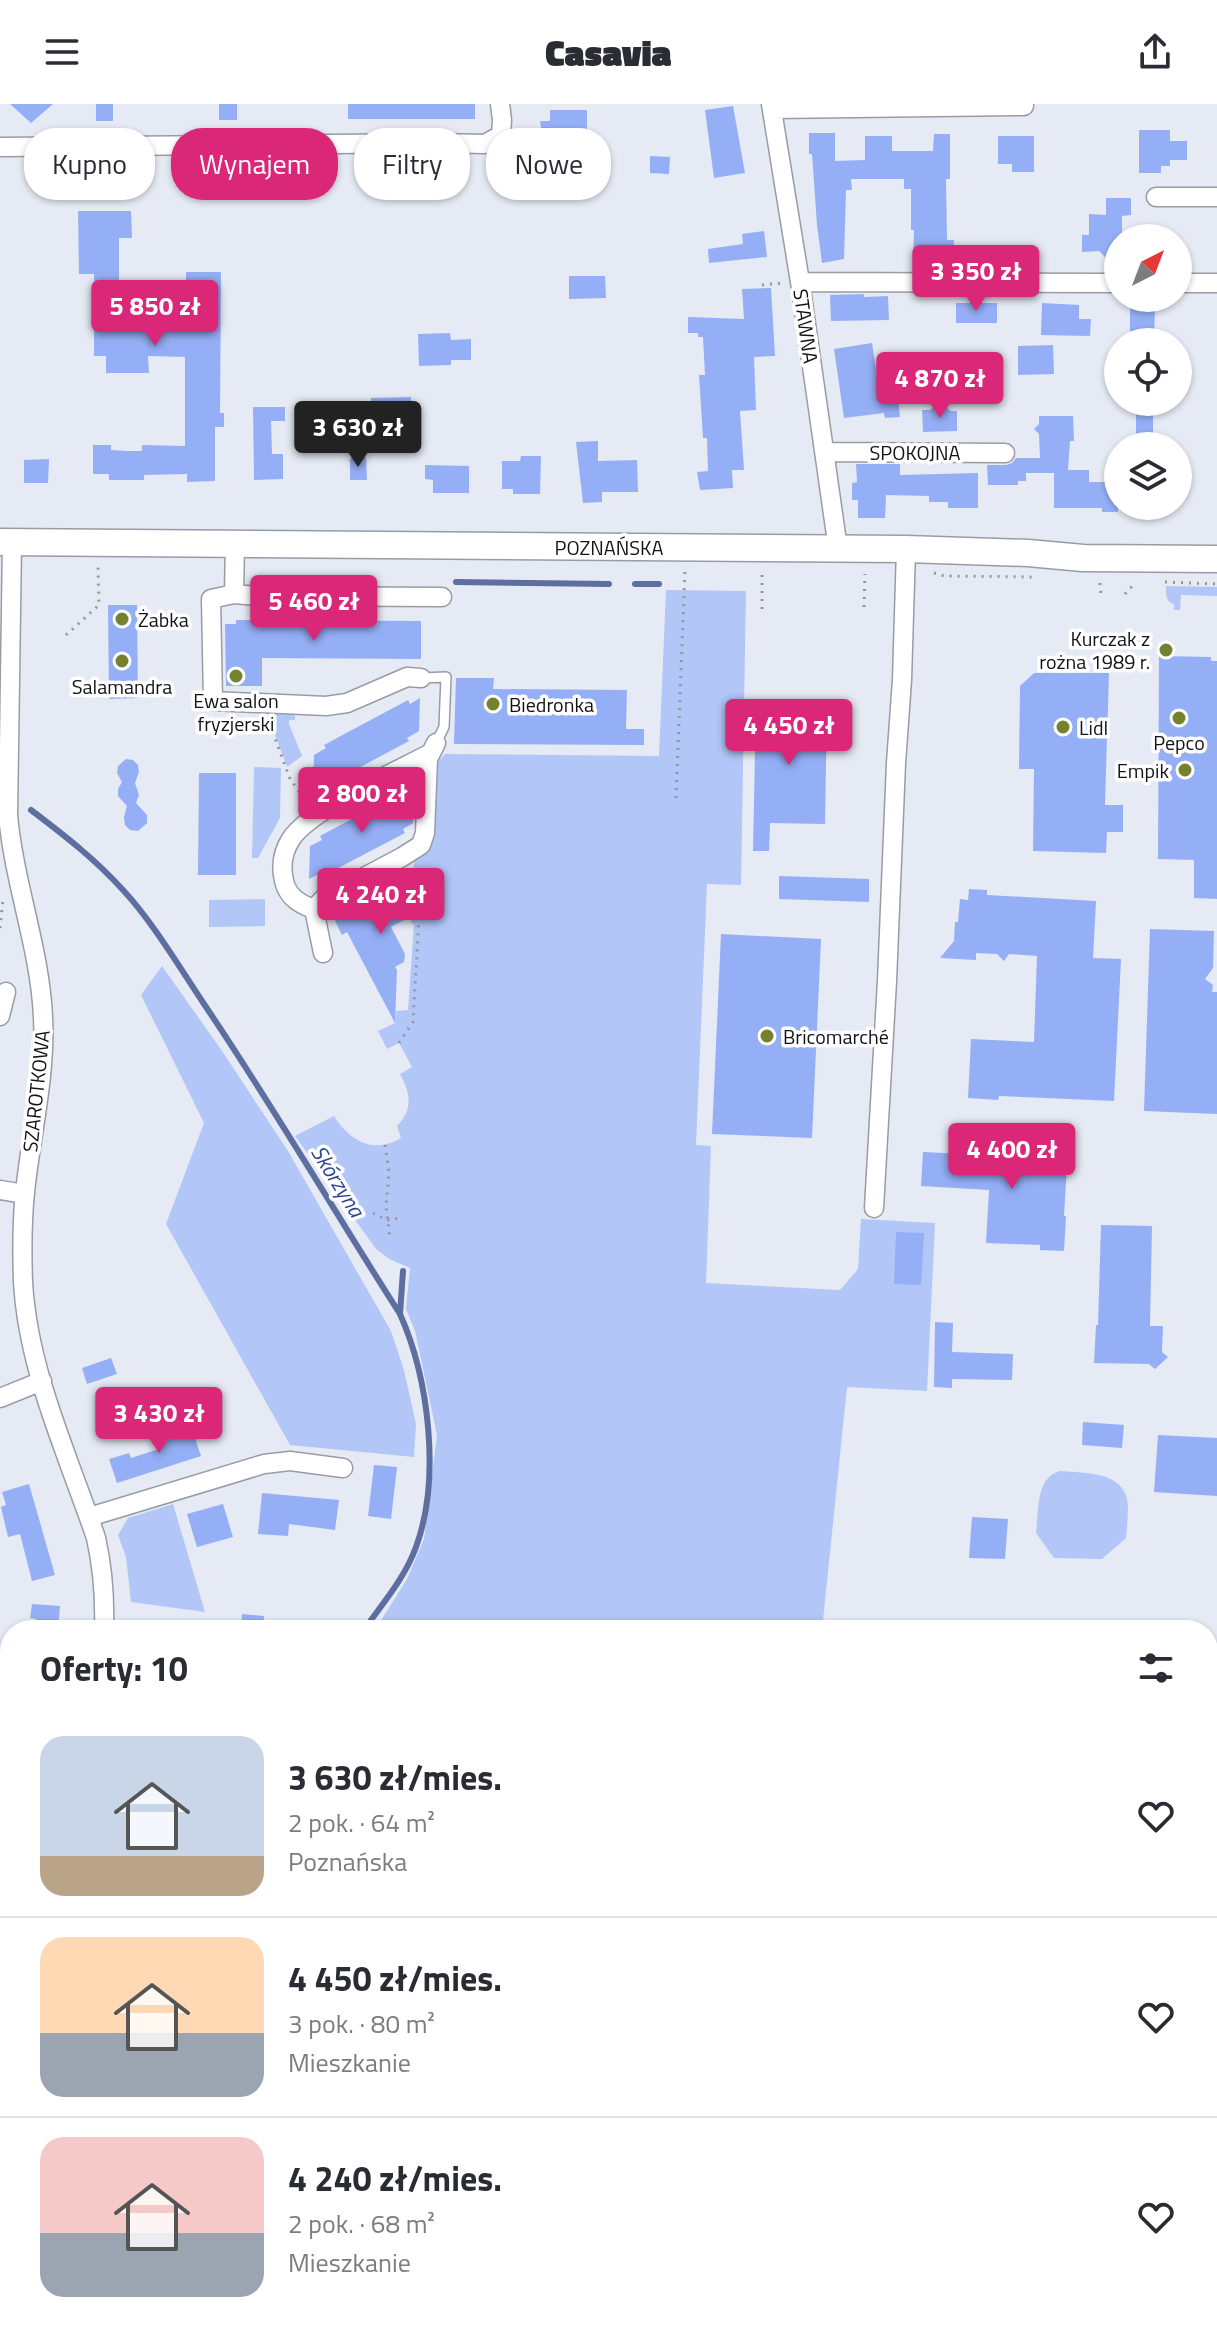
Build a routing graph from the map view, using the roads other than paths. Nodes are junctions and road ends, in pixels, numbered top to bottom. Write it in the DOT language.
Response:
graph roads {
  1 [pos="500,104"];
  2 [pos="1024,106"];
  3 [pos="771,107"];
  4 [pos="0,147"];
  5 [pos="1156,197"];
  6 [pos="1217,197"];
  7 [pos="794,283"];
  8 [pos="1104,283"];
  9 [pos="1192,283"];
  10 [pos="1217,283"];
  11 [pos="824,452"];
  12 [pos="1005,453"];
  13 [pos="6,542"];
  14 [pos="235,543"];
  15 [pos="838,549"];
  16 [pos="906,549"];
  17 [pos="1217,559"];
  18 [pos="234,594"];
  19 [pos="442,597"];
  20 [pos="421,678"];
  21 [pos="432,749"];
  22 [pos="4,814"];
  23 [pos="314,909"];
  24 [pos="323,953"];
  25 [pos="6,992"];
  26 [pos="0,1016"];
  27 [pos="0,1190"];
  28 [pos="25,1194"];
  29 [pos="874,1208"];
  30 [pos="42,1381"];
  31 [pos="0,1398"];
  32 [pos="343,1468"];
  33 [pos="89,1517"];
  34 [pos="104,1620"];
  1 -- 4 [label="street"];
  2 -- 3 [label="street"];
  3 -- 7 [label="street, STAWNA"];
  5 -- 6 [label="street"];
  7 -- 8 [label="street"];
  7 -- 11 [label="street, STAWNA"];
  9 -- 10 [label="street"];
  11 -- 12 [label="street, SPOKOJNA"];
  11 -- 15 [label="street, STAWNA"];
  13 -- 14 [label="street, POZNAŃSKA"];
  13 -- 22 [label="street, SZAROTKOWA"];
  14 -- 15 [label="street, POZNAŃSKA"];
  14 -- 18 [label="street"];
  15 -- 16 [label="street, POZNAŃSKA"];
  16 -- 17 [label="street, POZNAŃSKA"];
  16 -- 29 [label="street"];
  18 -- 19 [label="street"];
  18 -- 20 [label="street"];
  20 -- 21 [label="lane"];
  21 -- 23 [label="street"];
  21 -- 23 [label="street"];
  22 -- 28 [label="street, SZAROTKOWA"];
  23 -- 24 [label="street"];
  25 -- 26 [label="street"];
  27 -- 28 [label="street"];
  28 -- 30 [label="street, SZAROTKOWA"];
  30 -- 31 [label="street"];
  30 -- 33 [label="street, SZAROTKOWA"];
  32 -- 33 [label="street"];
  33 -- 34 [label="street, SZAROTKOWA"];
}
